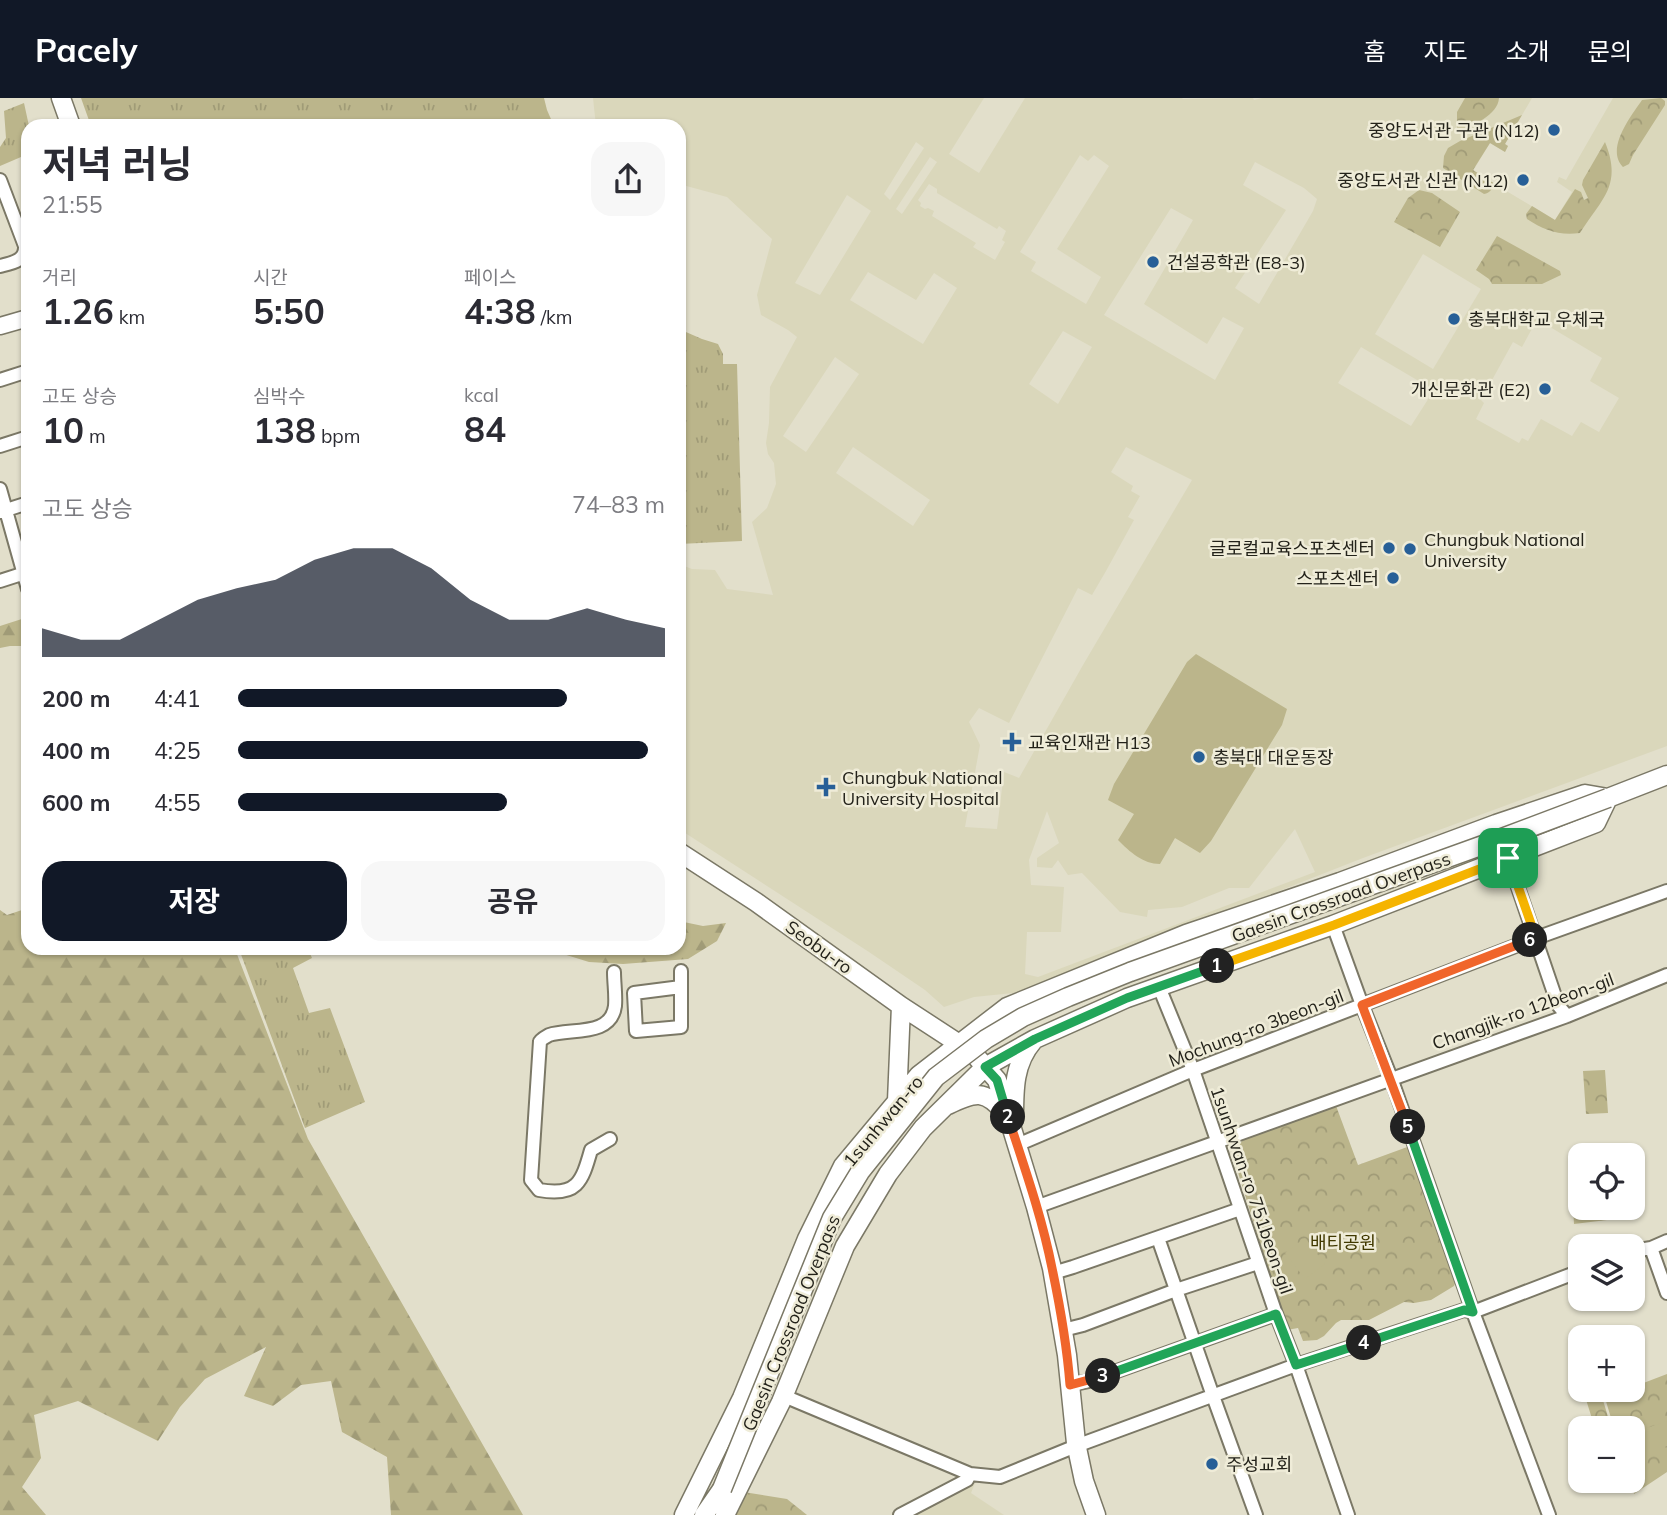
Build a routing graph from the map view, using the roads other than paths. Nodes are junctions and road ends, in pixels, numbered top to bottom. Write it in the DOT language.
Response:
graph roads {
  1 [pos="61,98"];
  2 [pos="68,119"];
  3 [pos="0,180"];
  4 [pos="21,235"];
  5 [pos="21,259"];
  6 [pos="0,266"];
  7 [pos="21,320"];
  8 [pos="0,326"];
  9 [pos="21,373"];
  10 [pos="0,380"];
  11 [pos="21,439"];
  12 [pos="0,446"];
  13 [pos="0,489"];
  14 [pos="21,505"];
  15 [pos="3,511"];
  16 [pos="21,560"];
  17 [pos="21,575"];
  18 [pos="0,581"];
  19 [pos="1667,775"];
  20 [pos="1608,798"];
  21 [pos="686,857"];
  22 [pos="1508,858"];
  23 [pos="1667,891"];
  24 [pos="1334,925"];
  25 [pos="1536,938"];
  26 [pos="681,971"];
  27 [pos="614,972"];
  28 [pos="1667,975"];
  29 [pos="1159,986"];
  30 [pos="681,987"];
  31 [pos="1362,1005"];
  32 [pos="901,1006"];
  33 [pos="1567,1016"];
  34 [pos="1035,1039"];
  35 [pos="958,1044"];
  36 [pos="985,1067"];
  37 [pos="1193,1070"];
  38 [pos="1391,1078"];
  39 [pos="897,1101"];
  40 [pos="942,1108"];
  41 [pos="1008,1116"];
  42 [pos="610,1139"];
  43 [pos="1217,1143"];
  44 [pos="1017,1145"];
  45 [pos="1036,1208"];
  46 [pos="1240,1209"];
  47 [pos="1158,1238"];
  48 [pos="1667,1241"];
  49 [pos="1651,1248"];
  50 [pos="1645,1249"];
  51 [pos="1258,1263"];
  52 [pos="1053,1273"];
  53 [pos="1568,1276"];
  54 [pos="1176,1290"];
  55 [pos="1667,1293"];
  56 [pos="1473,1312"];
  57 [pos="1276,1314"];
  58 [pos="1063,1330"];
  59 [pos="1195,1344"];
  60 [pos="1296,1365"];
  61 [pos="1070,1385"];
  62 [pos="784,1396"];
  63 [pos="1213,1396"];
  64 [pos="1076,1446"];
  65 [pos="970,1474"];
  66 [pos="684,1515"];
  67 [pos="704,1515"];
  68 [pos="725,1515"];
  69 [pos="900,1515"];
  70 [pos="1096,1515"];
  71 [pos="1256,1515"];
  72 [pos="1348,1515"];
  73 [pos="1549,1515"];
  1 -- 2 [label="main road"];
  3 -- 4 [label="street"];
  5 -- 6 [label="street"];
  7 -- 8 [label="street"];
  9 -- 10 [label="street"];
  11 -- 12 [label="street"];
  13 -- 15 [label="street"];
  14 -- 15 [label="street"];
  15 -- 16 [label="street"];
  17 -- 18 [label="street"];
  19 -- 20 [label="main road"];
  20 -- 22 [label="main road"];
  20 -- 35 [label="main road, 1sunhwan-ro"];
  20 -- 67 [label="main road, Gaesin Crossroad Overpass, bridge"];
  21 -- 32 [label="main road, Seobu-ro"];
  22 -- 24 [label="main road"];
  22 -- 25 [label="street"];
  23 -- 25 [label="street, Mochung-ro 3beon-gil"];
  24 -- 29 [label="main road"];
  24 -- 31 [label="street"];
  25 -- 31 [label="street, Mochung-ro 3beon-gil"];
  25 -- 33 [label="street"];
  26 -- 30 [label="street"];
  27 -- 42 [label="street"];
  28 -- 33 [label="street, Changjik-ro 12beon-gil"];
  29 -- 34 [label="main road"];
  29 -- 37 [label="street, 1sunhwan-ro 751beon-gil"];
  30 -- 30 [label="street"];
  31 -- 37 [label="street, Mochung-ro 3beon-gil"];
  31 -- 38 [label="street"];
  32 -- 35 [label="main road, Seobu-ro"];
  32 -- 39 [label="main road"];
  33 -- 38 [label="street, Changjik-ro 12beon-gil"];
  34 -- 36 [label="main road"];
  34 -- 44 [label="main road"];
  35 -- 36 [label="main road, Seobu-ro"];
  35 -- 39 [label="main road, 1sunhwan-ro"];
  36 -- 40 [label="main road"];
  36 -- 41 [label="main road, Seobu-ro"];
  37 -- 43 [label="street, 1sunhwan-ro 751beon-gil"];
  37 -- 44 [label="street, Mochung-ro 3beon-gil"];
  38 -- 43 [label="street, Changjik-ro 12beon-gil"];
  38 -- 56 [label="street"];
  39 -- 66 [label="main road, 1sunhwan-ro"];
  40 -- 41 [label="main road"];
  40 -- 62 [label="main road"];
  41 -- 44 [label="main road, Seobu-ro"];
  43 -- 45 [label="street, Changjik-ro 12beon-gil"];
  43 -- 46 [label="street, 1sunhwan-ro 751beon-gil"];
  44 -- 45 [label="main road"];
  45 -- 52 [label="main road"];
  46 -- 47 [label="street"];
  46 -- 51 [label="street, 1sunhwan-ro 751beon-gil"];
  47 -- 52 [label="street"];
  47 -- 54 [label="street"];
  48 -- 49 [label="street"];
  49 -- 50 [label="street"];
  49 -- 55 [label="street"];
  51 -- 54 [label="street"];
  51 -- 57 [label="street, 1sunhwan-ro 751beon-gil"];
  52 -- 58 [label="main road"];
  53 -- 56 [label="street"];
  54 -- 58 [label="street"];
  54 -- 59 [label="street"];
  56 -- 60 [label="street"];
  56 -- 73 [label="street"];
  57 -- 59 [label="street"];
  57 -- 60 [label="street, 1sunhwan-ro 751beon-gil"];
  58 -- 61 [label="main road"];
  59 -- 61 [label="street"];
  59 -- 63 [label="street"];
  60 -- 63 [label="street"];
  60 -- 72 [label="street, 1sunhwan-ro 751beon-gil"];
  61 -- 64 [label="main road"];
  62 -- 65 [label="street"];
  62 -- 68 [label="main road"];
  63 -- 64 [label="street"];
  63 -- 71 [label="street"];
  64 -- 65 [label="street"];
  64 -- 70 [label="main road"];
  65 -- 69 [label="street"];
}
